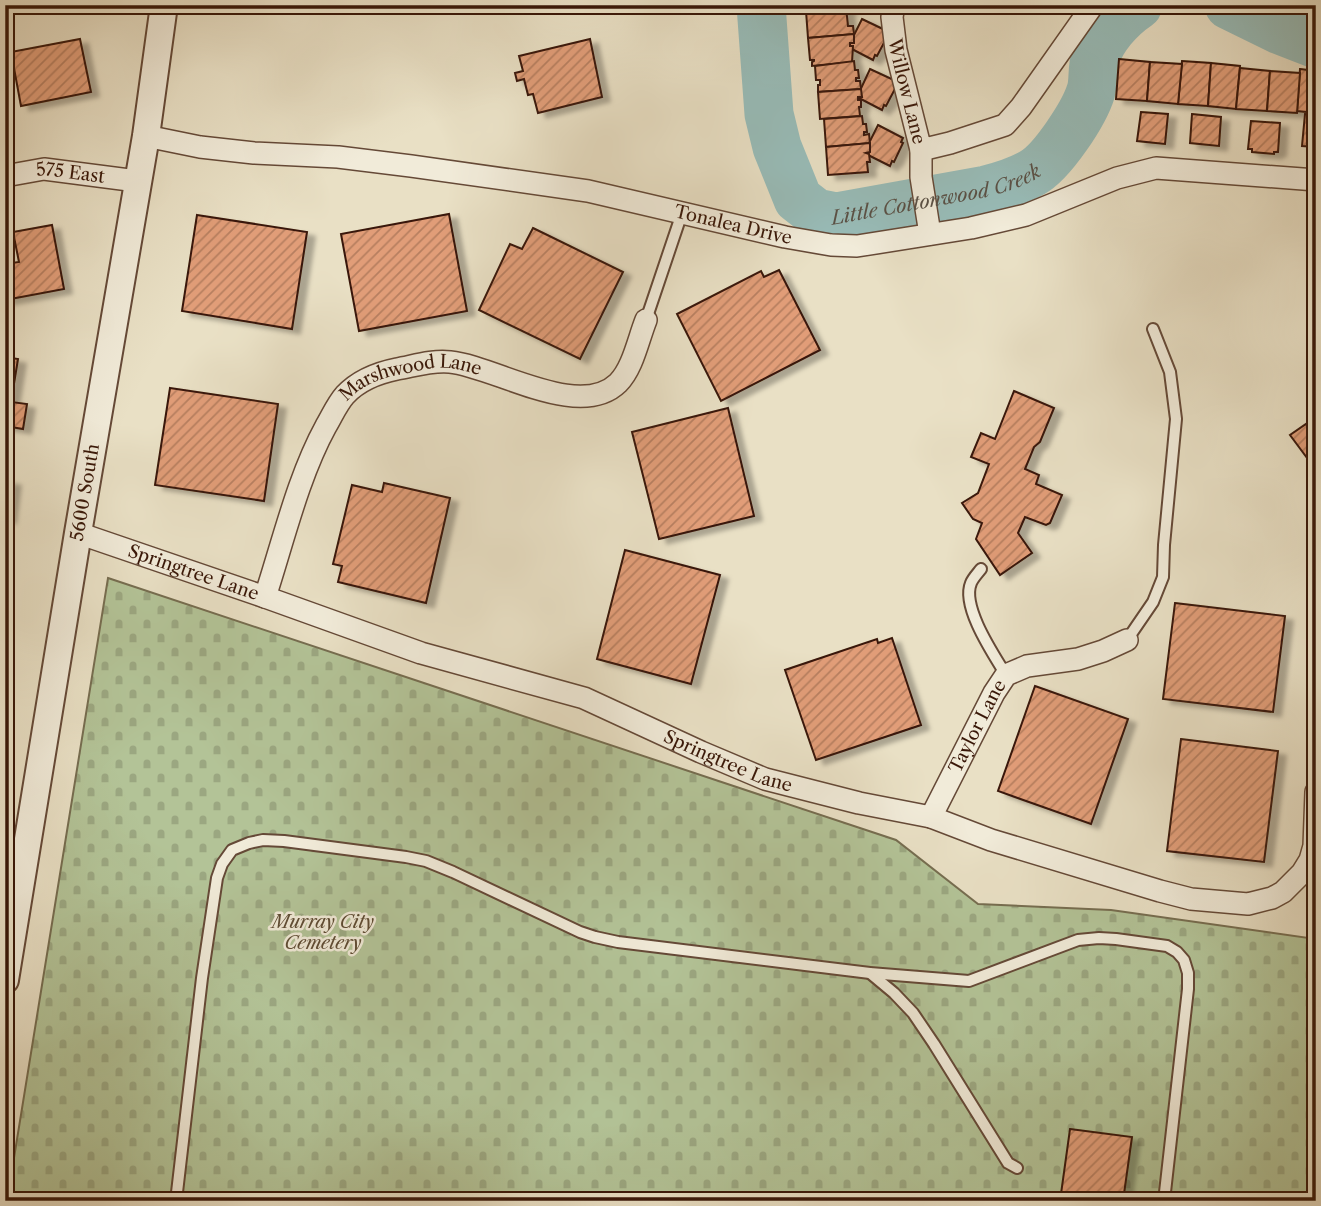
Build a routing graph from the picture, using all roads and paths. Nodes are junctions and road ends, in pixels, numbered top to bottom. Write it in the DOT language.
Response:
graph roads {
  1 [pos="164,5"];
  2 [pos="894,5"];
  3 [pos="1093,5"];
  4 [pos="146,136"];
  5 [pos="921,150"];
  6 [pos="5,176"];
  7 [pos="1316,180"];
  8 [pos="137,181"];
  9 [pos="682,213"];
  10 [pos="929,224"];
  11 [pos="646,320"];
  12 [pos="1153,329"];
  13 [pos="78,533"];
  14 [pos="981,569"];
  15 [pos="265,597"];
  16 [pos="1127,640"];
  17 [pos="1006,675"];
  18 [pos="1316,792"];
  19 [pos="931,817"];
  20 [pos="870,973"];
  21 [pos="5,980"];
  22 [pos="1017,1168"];
  23 [pos="176,1201"];
  24 [pos="1164,1201"];
  1 -- 4 [label="street, 5600 South"];
  2 -- 5 [label="street, Willow Lane"];
  3 -- 5 [label="street, Willow Lane"];
  4 -- 8 [label="street, 5600 South"];
  4 -- 9 [label="street, Tonalea Drive"];
  5 -- 10 [label="street"];
  6 -- 8 [label="street, 575 East"];
  7 -- 10 [label="street, Tonalea Drive"];
  8 -- 13 [label="street, 5600 South"];
  9 -- 10 [label="street, Tonalea Drive"];
  9 -- 11 [label="lane"];
  11 -- 15 [label="street, Marshwood Lane"];
  12 -- 16 [label="lane"];
  13 -- 15 [label="street, Springtree Lane"];
  13 -- 21 [label="street, 5600 South"];
  14 -- 17 [label="lane"];
  15 -- 19 [label="street, Springtree Lane"];
  16 -- 17 [label="street, Taylor Lane"];
  17 -- 19 [label="street, Taylor Lane"];
  18 -- 19 [label="street, Springtree Lane"];
  20 -- 22 [label="lane"];
  20 -- 23 [label="lane"];
  20 -- 24 [label="lane"];
}
